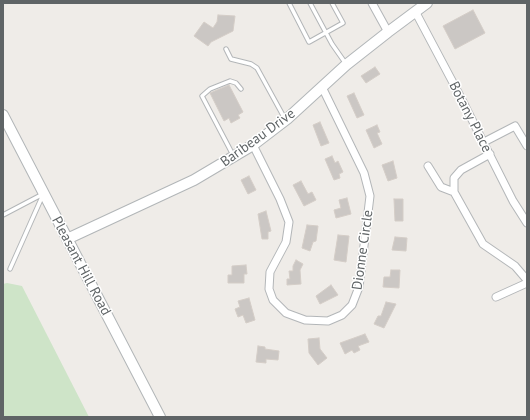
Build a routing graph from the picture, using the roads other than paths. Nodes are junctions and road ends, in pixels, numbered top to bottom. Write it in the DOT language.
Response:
graph roads {
  1 [pos="288,3"];
  2 [pos="310,3"];
  3 [pos="332,3"];
  4 [pos="372,3"];
  5 [pos="420,6"];
  6 [pos="388,32"];
  7 [pos="326,33"];
  8 [pos="226,49"];
  9 [pos="346,65"];
  10 [pos="322,87"];
  11 [pos="241,89"];
  12 [pos="3,115"];
  13 [pos="286,120"];
  14 [pos="484,142"];
  15 [pos="252,145"];
  16 [pos="527,146"];
  17 [pos="490,154"];
  18 [pos="234,157"];
  19 [pos="428,166"];
  20 [pos="454,192"];
  21 [pos="44,194"];
  22 [pos="3,215"];
  23 [pos="527,223"];
  24 [pos="67,239"];
  25 [pos="10,269"];
  26 [pos="527,280"];
  27 [pos="527,283"];
  28 [pos="496,297"];
  29 [pos="160,417"];
  1 -- 7 [label="lane"];
  2 -- 7 [label="lane"];
  3 -- 7 [label="lane"];
  4 -- 6 [label="street"];
  5 -- 6 [label="street, Baribeau Drive"];
  5 -- 14 [label="street, Botany Place"];
  6 -- 9 [label="street, Baribeau Drive"];
  7 -- 9 [label="lane"];
  8 -- 13 [label="lane"];
  9 -- 10 [label="street, Baribeau Drive"];
  10 -- 13 [label="street, Baribeau Drive"];
  10 -- 15 [label="street, Dionne Circle"];
  11 -- 18 [label="lane"];
  12 -- 21 [label="street, Pleasant Hill Road"];
  13 -- 15 [label="street, Baribeau Drive"];
  14 -- 16 [label="street"];
  14 -- 17 [label="street, Botany Place"];
  15 -- 18 [label="street, Baribeau Drive"];
  17 -- 20 [label="street"];
  17 -- 23 [label="street, Botany Place"];
  18 -- 24 [label="street, Baribeau Drive"];
  19 -- 20 [label="street"];
  20 -- 26 [label="street"];
  21 -- 22 [label="lane"];
  21 -- 24 [label="street, Pleasant Hill Road"];
  21 -- 25 [label="lane"];
  24 -- 29 [label="street, Pleasant Hill Road"];
  27 -- 28 [label="street"];
}
